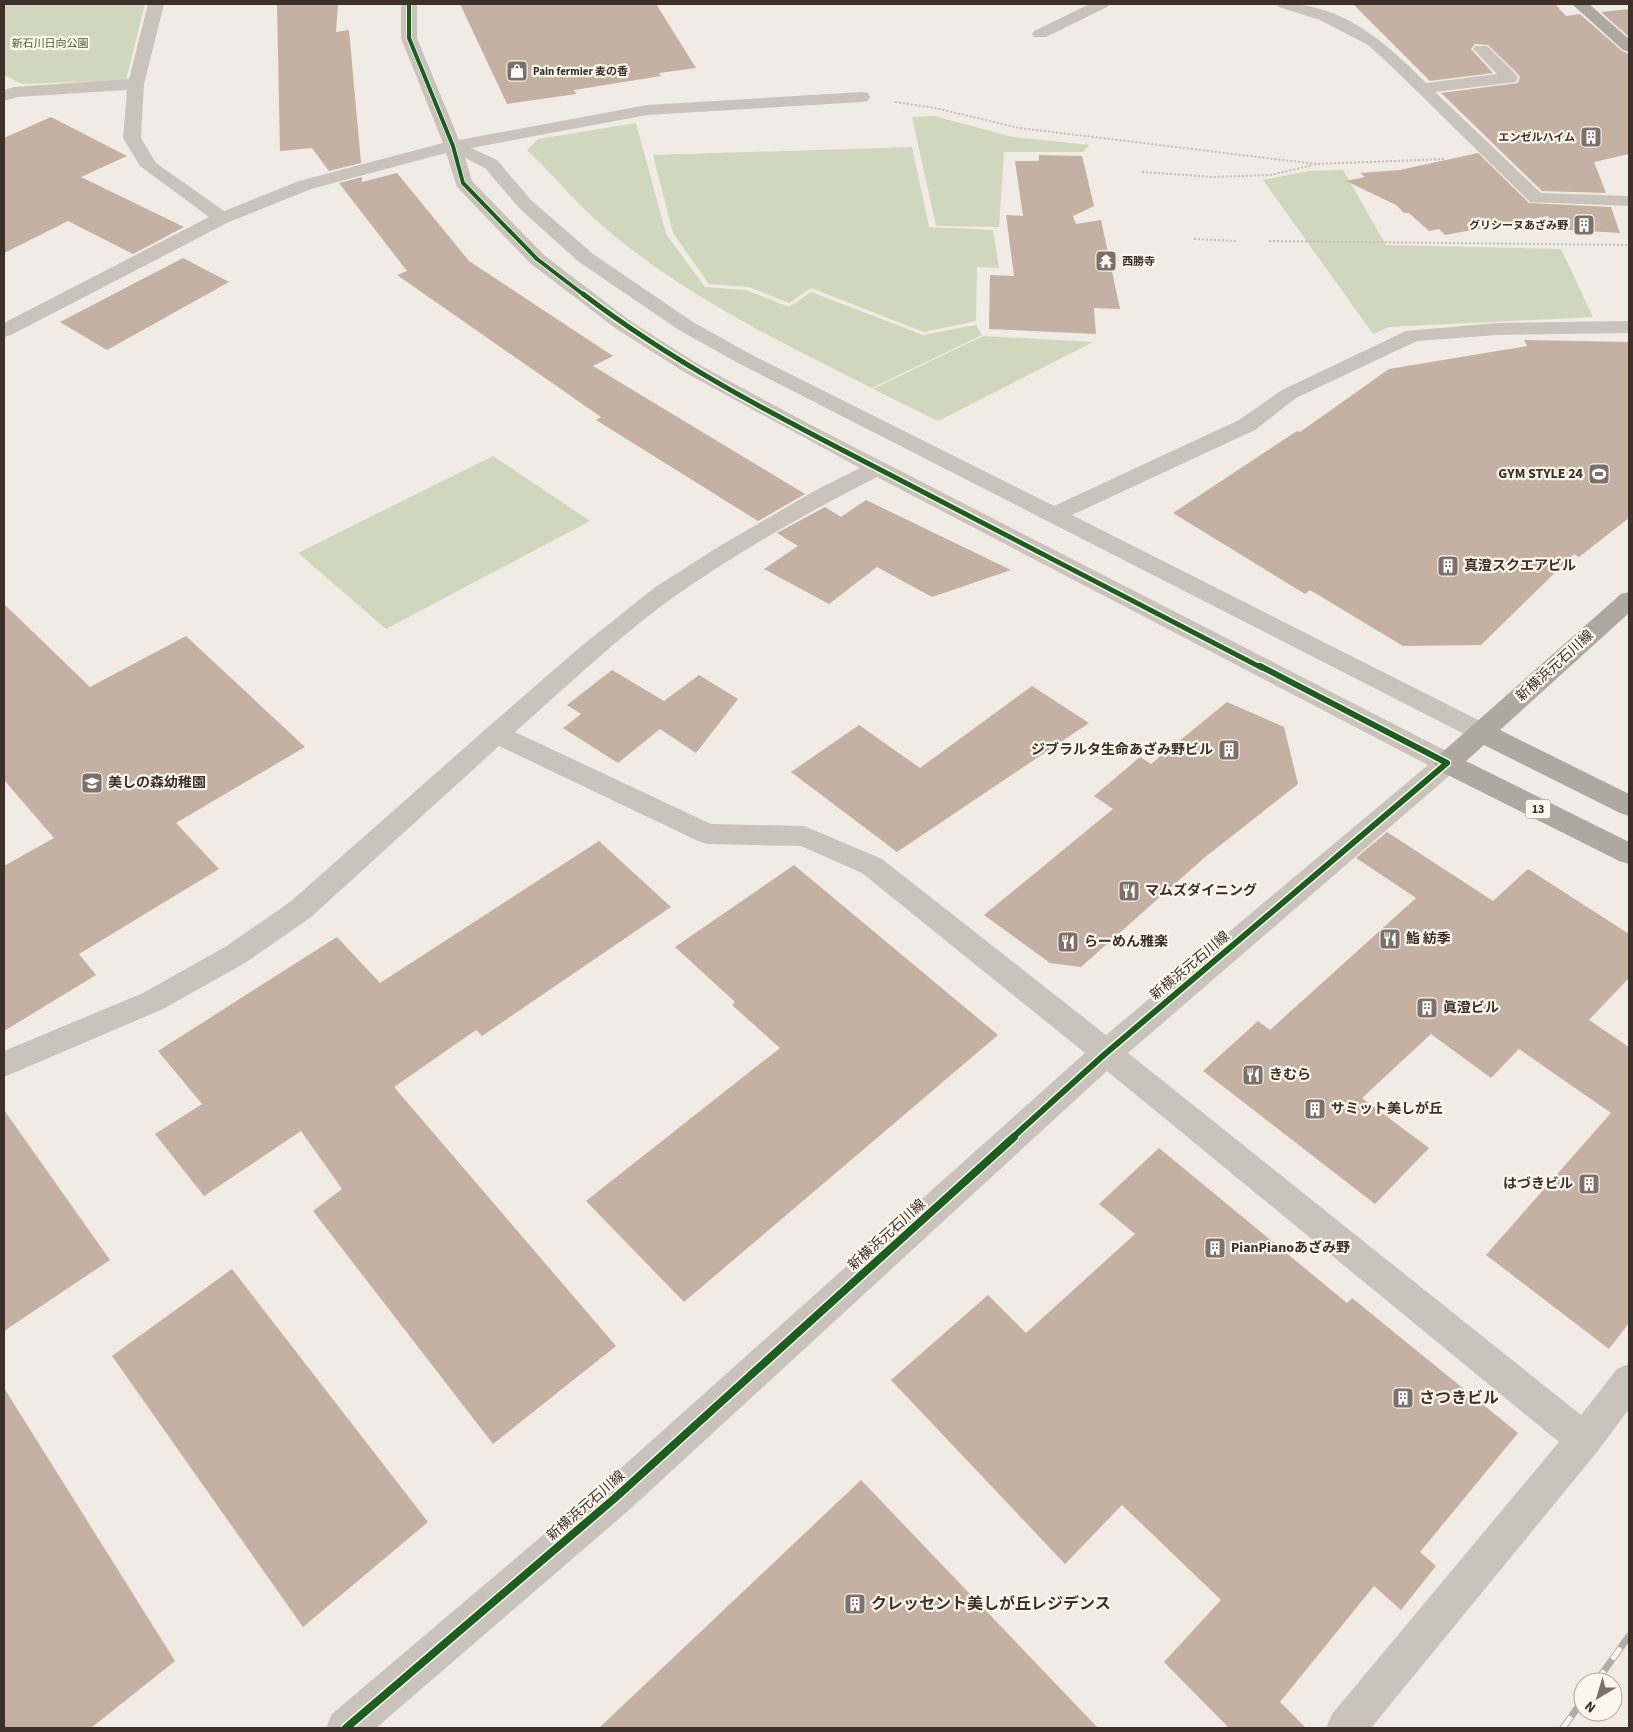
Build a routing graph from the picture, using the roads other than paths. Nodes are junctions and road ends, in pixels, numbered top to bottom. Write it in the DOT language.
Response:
graph roads {
  1 [pos="156,4"];
  2 [pos="409,4"];
  3 [pos="1102,4"];
  4 [pos="1284,4"];
  5 [pos="1580,4"];
  6 [pos="1316,7"];
  7 [pos="1040,34"];
  8 [pos="1629,47"];
  9 [pos="1481,49"];
  10 [pos="136,84"];
  11 [pos="1423,88"];
  12 [pos="7,91"];
  13 [pos="862,97"];
  14 [pos="453,146"];
  15 [pos="1629,201"];
  16 [pos="222,218"];
  17 [pos="1629,327"];
  18 [pos="4,331"];
  19 [pos="876,469"];
  20 [pos="1054,516"];
  21 [pos="1629,600"];
  22 [pos="1481,732"];
  23 [pos="496,734"];
  24 [pos="1448,763"];
  25 [pos="1629,806"];
  26 [pos="1629,854"];
  27 [pos="1105,1054"];
  28 [pos="4,1064"];
  29 [pos="1629,1381"];
  30 [pos="1584,1440"];
  31 [pos="346,1728"];
  32 [pos="1346,1728"];
  1 -- 10 [label="street"];
  2 -- 14 [label="street"];
  3 -- 7 [label="street"];
  4 -- 6 [label="street"];
  5 -- 8 [label="main road"];
  6 -- 11 [label="street"];
  9 -- 11 [label="street"];
  10 -- 12 [label="street"];
  10 -- 16 [label="street"];
  11 -- 15 [label="street"];
  13 -- 14 [label="street"];
  14 -- 16 [label="street"];
  14 -- 19 [label="street"];
  14 -- 20 [label="street"];
  16 -- 18 [label="street"];
  17 -- 20 [label="street"];
  19 -- 23 [label="street"];
  19 -- 24 [label="street"];
  20 -- 22 [label="street"];
  21 -- 22 [label="main road, 新横浜元石川線"];
  22 -- 24 [label="main road, 新横浜元石川線"];
  22 -- 25 [label="main road"];
  23 -- 27 [label="street"];
  23 -- 28 [label="street"];
  24 -- 26 [label="main road, 13"];
  24 -- 27 [label="street, 新横浜元石川線"];
  27 -- 30 [label="street"];
  27 -- 31 [label="street, 新横浜元石川線"];
  29 -- 30 [label="street"];
  30 -- 32 [label="street"];
}
